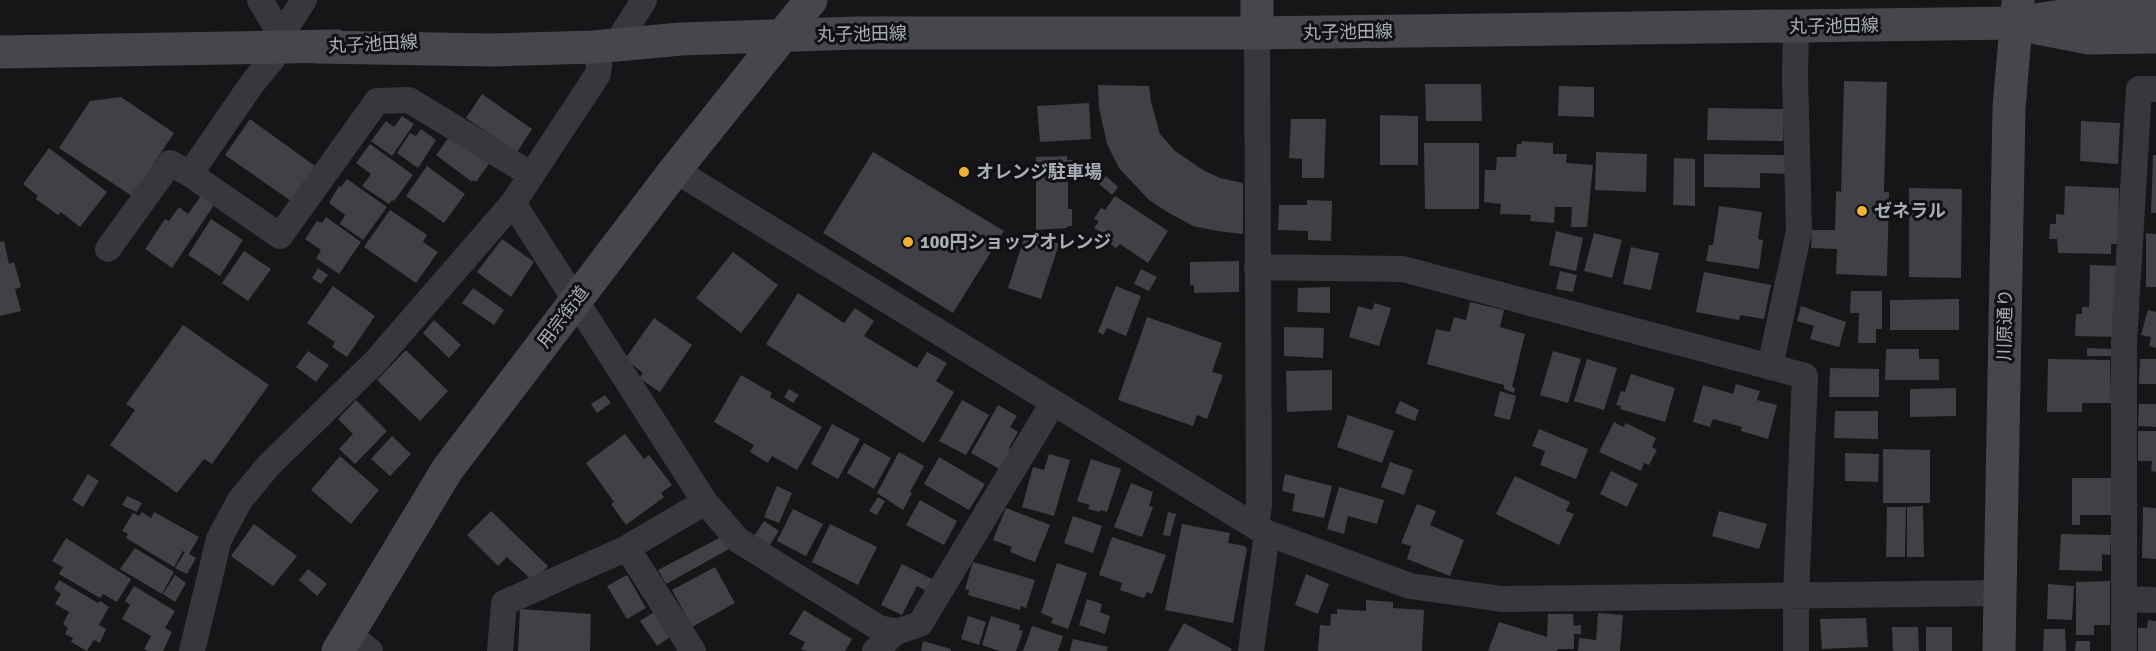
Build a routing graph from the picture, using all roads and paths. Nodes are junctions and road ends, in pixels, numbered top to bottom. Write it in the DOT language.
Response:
graph roads {
  1 [pos="260,0"];
  2 [pos="304,0"];
  3 [pos="644,0"];
  4 [pos="811,0"];
  5 [pos="1257,0"];
  6 [pos="2140,8"];
  7 [pos="2016,12"];
  8 [pos="2089,25"];
  9 [pos="1796,26"];
  10 [pos="1257,33"];
  11 [pos="783,35"];
  12 [pos="2156,37"];
  13 [pos="608,41"];
  14 [pos="282,47"];
  15 [pos="0,52"];
  16 [pos="2156,89"];
  17 [pos="675,170"];
  18 [pos="190,174"];
  19 [pos="532,175"];
  20 [pos="513,203"];
  21 [pos="108,249"];
  22 [pos="1257,267"];
  23 [pos="575,301"];
  24 [pos="1770,367"];
  25 [pos="1053,403"];
  26 [pos="705,502"];
  27 [pos="1261,530"];
  28 [pos="627,548"];
  29 [pos="2000,593"];
  30 [pos="1796,596"];
  31 [pos="2124,599"];
  32 [pos="2156,600"];
  33 [pos="896,632"];
  34 [pos="352,645"];
  35 [pos="192,651"];
  36 [pos="500,651"];
  37 [pos="693,651"];
  38 [pos="875,651"];
  39 [pos="1251,651"];
  40 [pos="1796,651"];
  41 [pos="1999,651"];
  42 [pos="2124,651"];
  1 -- 14 [label="street"];
  2 -- 14 [label="street"];
  3 -- 13 [label="street"];
  4 -- 11 [label="street, 用宗街道"];
  5 -- 10 [label="street"];
  6 -- 8 [label="street, 丸子池田線"];
  7 -- 8 [label="street, 丸子池田線"];
  7 -- 9 [label="street, 丸子池田線"];
  7 -- 29 [label="street, 川原通り"];
  8 -- 12 [label="street, 丸子池田線"];
  9 -- 10 [label="street, 丸子池田線"];
  9 -- 24 [label="street"];
  10 -- 11 [label="street, 丸子池田線"];
  10 -- 22 [label="street"];
  11 -- 13 [label="street, 丸子池田線"];
  11 -- 17 [label="street, 用宗街道"];
  13 -- 14 [label="street, 丸子池田線"];
  13 -- 19 [label="street"];
  14 -- 15 [label="street, 丸子池田線"];
  14 -- 18 [label="street"];
  16 -- 31 [label="street"];
  17 -- 23 [label="street, 用宗街道"];
  17 -- 25 [label="street"];
  18 -- 19 [label="street"];
  18 -- 21 [label="street"];
  19 -- 20 [label="street"];
  20 -- 23 [label="street"];
  20 -- 35 [label="street"];
  22 -- 24 [label="street"];
  22 -- 27 [label="street"];
  23 -- 26 [label="street"];
  23 -- 34 [label="street, 用宗街道"];
  24 -- 30 [label="street"];
  25 -- 27 [label="street"];
  25 -- 33 [label="street"];
  26 -- 28 [label="street"];
  26 -- 33 [label="street"];
  27 -- 30 [label="street"];
  27 -- 39 [label="street"];
  28 -- 36 [label="street"];
  28 -- 37 [label="street"];
  29 -- 30 [label="street"];
  29 -- 41 [label="street, 川原通り"];
  30 -- 40 [label="street"];
  31 -- 32 [label="street"];
  31 -- 42 [label="street"];
  33 -- 38 [label="street"];
}
